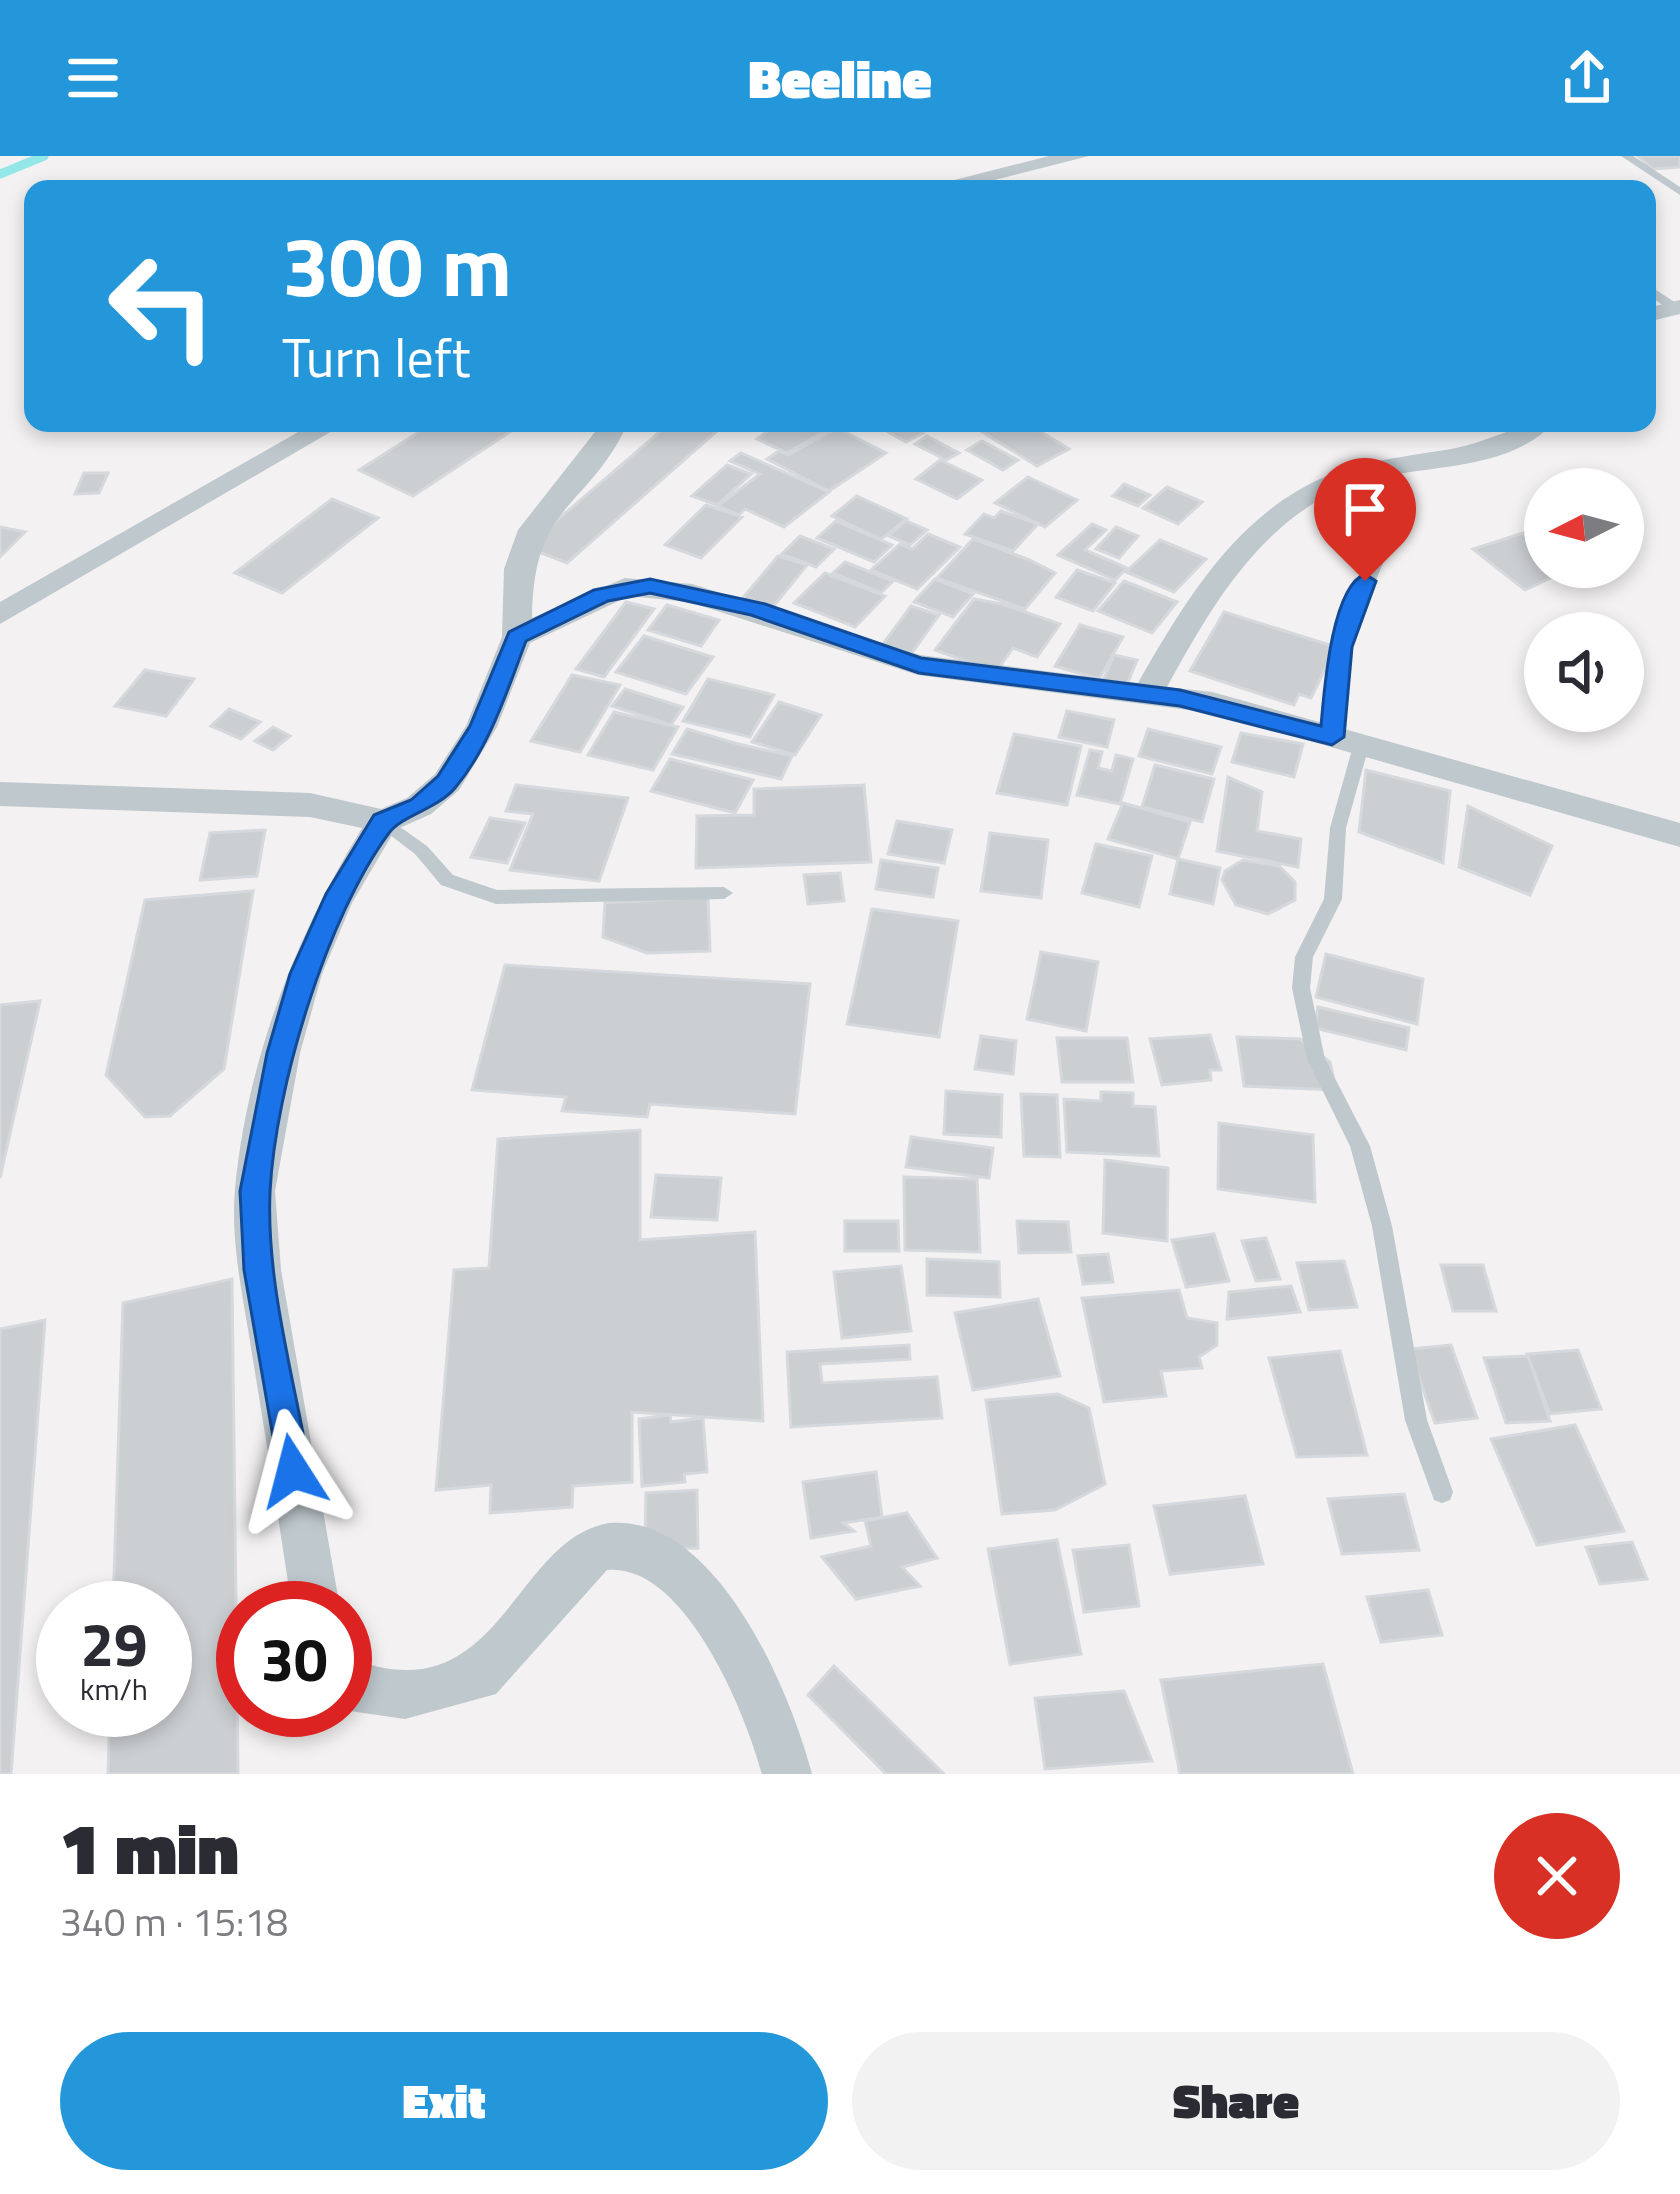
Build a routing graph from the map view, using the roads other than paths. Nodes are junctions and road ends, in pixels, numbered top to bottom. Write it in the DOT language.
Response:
graph roads {
  1 [pos="1078,156"];
  2 [pos="1626,156"];
  3 [pos="970,180"];
  4 [pos="1680,192"];
  5 [pos="317,432"];
  6 [pos="611,432"];
  7 [pos="1523,432"];
  8 [pos="1336,482"];
  9 [pos="0,615"];
  10 [pos="517,637"];
  11 [pos="1148,692"];
  12 [pos="1346,741"];
  13 [pos="0,794"];
  14 [pos="383,821"];
  15 [pos="1680,835"];
  16 [pos="724,893"];
  17 [pos="1442,1492"];
  18 [pos="312,1581"];
  19 [pos="372,1690"];
  20 [pos="787,1774"];
  1 -- 3 [label="street"];
  2 -- 4 [label="lane"];
  5 -- 9 [label="street"];
  6 -- 10 [label="street"];
  7 -- 8 [label="street"];
  8 -- 11 [label="street"];
  8 -- 12 [label="lane"];
  10 -- 11 [label="street"];
  10 -- 14 [label="street"];
  11 -- 12 [label="street"];
  12 -- 15 [label="street"];
  12 -- 17 [label="lane"];
  13 -- 14 [label="street"];
  14 -- 16 [label="lane"];
  14 -- 18 [label="street"];
  19 -- 20 [label="street"];
}
